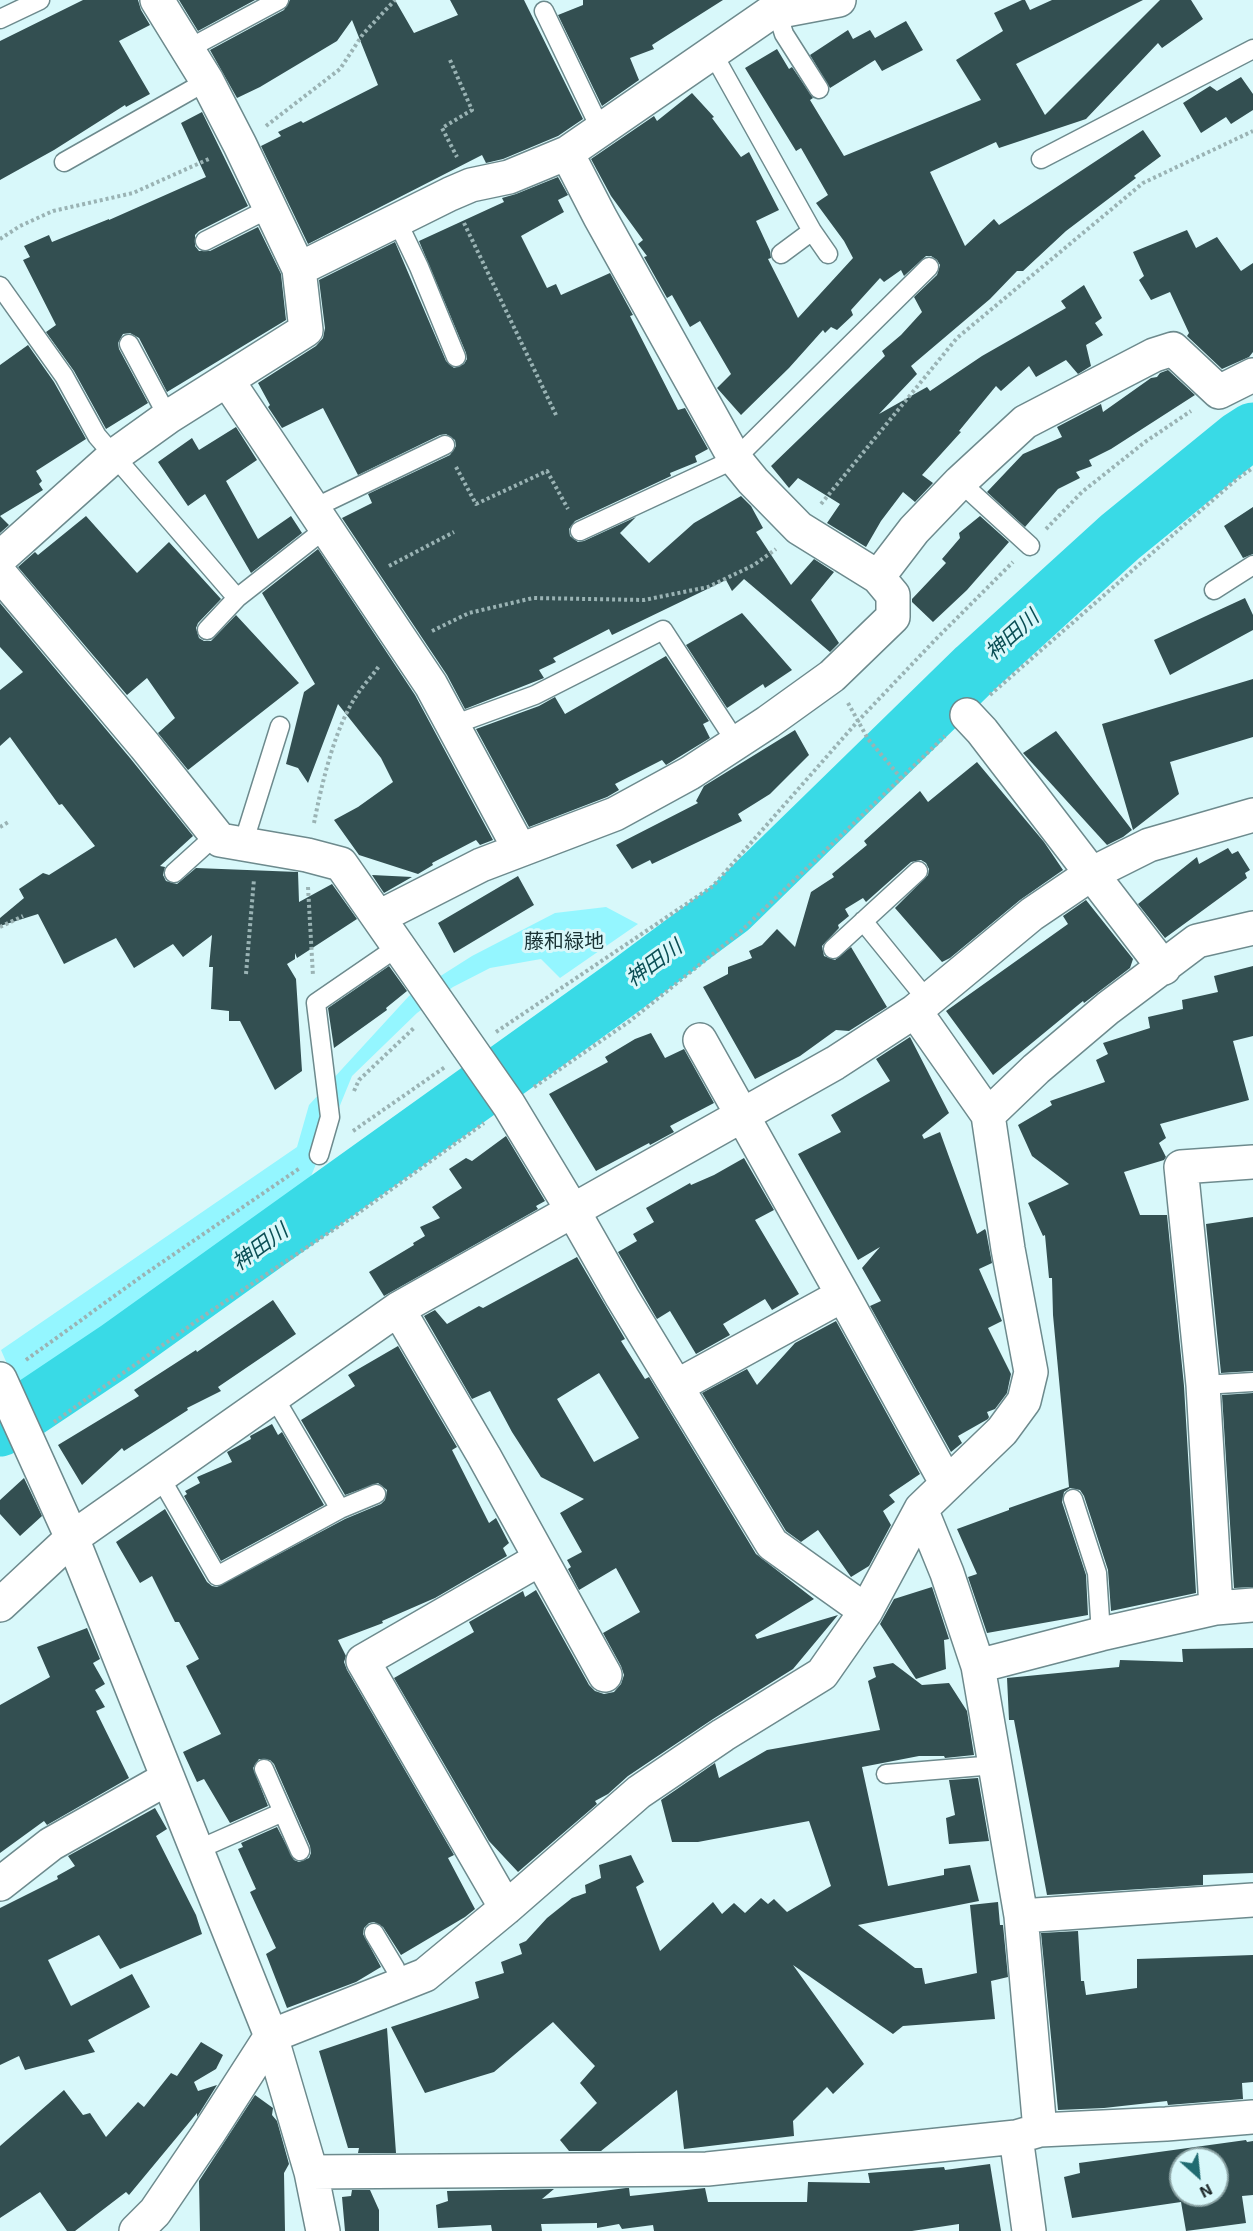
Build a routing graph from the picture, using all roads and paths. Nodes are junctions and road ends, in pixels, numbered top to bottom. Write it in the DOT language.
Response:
graph roads {
  1 [pos="39,0"];
  2 [pos="157,0"];
  3 [pos="279,0"];
  4 [pos="839,0"];
  5 [pos="771,8"];
  6 [pos="544,11"];
  7 [pos="0,19"];
  8 [pos="188,49"];
  9 [pos="1253,49"];
  10 [pos="712,52"];
  11 [pos="450,60"];
  12 [pos="207,81"];
  13 [pos="819,89"];
  14 [pos="601,130"];
  15 [pos="1253,131"];
  16 [pos="567,153"];
  17 [pos="1041,159"];
  18 [pos="64,162"];
  19 [pos="460,189"];
  20 [pos="270,208"];
  21 [pos="397,221"];
  22 [pos="812,231"];
  23 [pos="205,241"];
  24 [pos="781,254"];
  25 [pos="828,254"];
  26 [pos="929,267"];
  27 [pos="298,269"];
  28 [pos="0,286"];
  29 [pos="129,344"];
  30 [pos="456,357"];
  31 [pos="1253,375"];
  32 [pos="227,380"];
  33 [pos="1219,392"];
  34 [pos="556,415"];
  35 [pos="168,417"];
  36 [pos="445,445"];
  37 [pos="115,455"];
  38 [pos="735,459"];
  39 [pos="1253,468"];
  40 [pos="960,482"];
  41 [pos="318,519"];
  42 [pos="799,528"];
  43 [pos="454,531"];
  44 [pos="580,531"];
  45 [pos="1030,546"];
  46 [pos="0,558"];
  47 [pos="1253,565"];
  48 [pos="0,574"];
  49 [pos="878,577"];
  50 [pos="360,581"];
  51 [pos="1214,590"];
  52 [pos="237,598"];
  53 [pos="207,630"];
  54 [pos="402,645"];
  55 [pos="832,676"];
  56 [pos="967,715"];
  57 [pos="858,721"];
  58 [pos="453,725"];
  59 [pos="280,726"];
  60 [pos="736,742"];
  61 [pos="901,778"];
  62 [pos="1253,815"];
  63 [pos="10,821"];
  64 [pos="0,827"];
  65 [pos="238,842"];
  66 [pos="520,850"];
  67 [pos="307,855"];
  68 [pos="918,871"];
  69 [pos="174,873"];
  70 [pos="1091,874"];
  71 [pos="22,916"];
  72 [pos="379,917"];
  73 [pos="863,921"];
  74 [pos="0,927"];
  75 [pos="1253,928"];
  76 [pos="399,946"];
  77 [pos="833,949"];
  78 [pos="1164,968"];
  79 [pos="246,974"];
  80 [pos="316,1003"];
  81 [pos="439,1004"];
  82 [pos="922,1006"];
  83 [pos="700,1040"];
  84 [pos="474,1054"];
  85 [pos="349,1099"];
  86 [pos="506,1101"];
  87 [pos="988,1115"];
  88 [pos="741,1116"];
  89 [pos="319,1155"];
  90 [pos="1253,1161"];
  91 [pos="573,1211"];
  92 [pos="843,1295"];
  93 [pos="398,1309"];
  94 [pos="8,1377"];
  95 [pos="1253,1382"];
  96 [pos="1203,1385"];
  97 [pos="677,1386"];
  98 [pos="274,1397"];
  99 [pos="27,1437"];
  100 [pos="159,1477"];
  101 [pos="947,1484"];
  102 [pos="376,1494"];
  103 [pos="1073,1499"];
  104 [pos="340,1509"];
  105 [pos="921,1509"];
  106 [pos="72,1538"];
  107 [pos="540,1559"];
  108 [pos="0,1605"];
  109 [pos="1253,1605"];
  110 [pos="1216,1608"];
  111 [pos="866,1611"];
  112 [pos="1101,1634"];
  113 [pos="978,1666"];
  114 [pos="605,1675"];
  115 [pos="995,1766"];
  116 [pos="264,1769"];
  117 [pos="886,1774"];
  118 [pos="168,1778"];
  119 [pos="283,1812"];
  120 [pos="197,1850"];
  121 [pos="300,1851"];
  122 [pos="0,1884"];
  123 [pos="1253,1900"];
  124 [pos="506,1908"];
  125 [pos="1022,1916"];
  126 [pos="374,1933"];
  127 [pos="400,1984"];
  128 [pos="271,2036"];
  129 [pos="1253,2117"];
  130 [pos="1028,2134"];
  131 [pos="311,2172"];
  132 [pos="136,2231"];
  133 [pos="323,2231"];
  134 [pos="1029,2231"];
  1 -- 7 [label="lane"];
  2 -- 8 [label="street"];
  3 -- 8 [label="lane"];
  4 -- 5 [label="street"];
  5 -- 10 [label="street"];
  5 -- 13 [label="lane"];
  6 -- 14 [label="lane"];
  8 -- 12 [label="street"];
  9 -- 17 [label="lane"];
  10 -- 14 [label="street"];
  10 -- 22 [label="lane"];
  11 -- 19 [label="path"];
  12 -- 18 [label="lane"];
  12 -- 20 [label="street"];
  14 -- 16 [label="street"];
  15 -- 42 [label="path"];
  16 -- 19 [label="street"];
  16 -- 38 [label="street"];
  19 -- 21 [label="street"];
  19 -- 34 [label="path"];
  20 -- 23 [label="lane"];
  20 -- 27 [label="street"];
  21 -- 27 [label="street"];
  21 -- 30 [label="lane"];
  22 -- 24 [label="lane"];
  22 -- 25 [label="lane"];
  26 -- 38 [label="lane"];
  27 -- 32 [label="street"];
  28 -- 37 [label="lane"];
  29 -- 35 [label="lane"];
  31 -- 33 [label="street"];
  32 -- 35 [label="street"];
  32 -- 41 [label="street"];
  33 -- 40 [label="street"];
  33 -- 45 [label="path"];
  35 -- 37 [label="street"];
  36 -- 41 [label="lane"];
  36 -- 44 [label="path"];
  37 -- 46 [label="street"];
  37 -- 52 [label="lane"];
  38 -- 42 [label="street"];
  38 -- 44 [label="lane"];
  39 -- 56 [label="path"];
  40 -- 45 [label="lane"];
  40 -- 49 [label="street"];
  41 -- 50 [label="street"];
  41 -- 52 [label="lane"];
  42 -- 49 [label="street"];
  42 -- 54 [label="path"];
  43 -- 50 [label="path"];
  45 -- 57 [label="path"];
  47 -- 51 [label="lane"];
  48 -- 65 [label="street"];
  49 -- 55 [label="street"];
  50 -- 54 [label="street"];
  52 -- 53 [label="lane"];
  54 -- 58 [label="street"];
  54 -- 67 [label="path"];
  55 -- 57 [label="path"];
  55 -- 60 [label="street"];
  56 -- 61 [label="path"];
  56 -- 70 [label="street"];
  57 -- 61 [label="path"];
  57 -- 84 [label="path"];
  58 -- 60 [label="lane"];
  58 -- 66 [label="street"];
  59 -- 65 [label="lane"];
  60 -- 66 [label="street"];
  61 -- 86 [label="path"];
  62 -- 70 [label="street"];
  63 -- 64 [label="path"];
  65 -- 67 [label="street"];
  65 -- 69 [label="lane"];
  65 -- 79 [label="path"];
  66 -- 72 [label="street"];
  67 -- 72 [label="street"];
  67 -- 80 [label="path"];
  68 -- 73 [label="lane"];
  70 -- 78 [label="street"];
  70 -- 82 [label="street"];
  71 -- 74 [label="path"];
  72 -- 76 [label="street"];
  73 -- 77 [label="lane"];
  73 -- 82 [label="lane"];
  75 -- 78 [label="street"];
  76 -- 80 [label="lane"];
  76 -- 81 [label="street"];
  78 -- 87 [label="street"];
  80 -- 89 [label="lane"];
  81 -- 84 [label="street"];
  81 -- 85 [label="path"];
  82 -- 87 [label="street"];
  82 -- 88 [label="street"];
  83 -- 88 [label="street"];
  84 -- 86 [label="street"];
  84 -- 89 [label="path"];
  86 -- 91 [label="street"];
  86 -- 99 [label="path"];
  87 -- 101 [label="street"];
  88 -- 91 [label="street"];
  88 -- 92 [label="street"];
  89 -- 94 [label="path"];
  90 -- 96 [label="street"];
  91 -- 93 [label="street"];
  91 -- 97 [label="street"];
  92 -- 97 [label="street"];
  92 -- 101 [label="street"];
  93 -- 98 [label="street"];
  93 -- 107 [label="street"];
  94 -- 99 [label="street"];
  95 -- 96 [label="lane"];
  96 -- 110 [label="street"];
  97 -- 111 [label="street"];
  98 -- 100 [label="street"];
  98 -- 104 [label="lane"];
  99 -- 106 [label="street"];
  100 -- 104 [label="lane"];
  100 -- 106 [label="street"];
  101 -- 105 [label="street"];
  102 -- 104 [label="lane"];
  103 -- 112 [label="lane"];
  105 -- 111 [label="street"];
  105 -- 113 [label="street"];
  106 -- 108 [label="street"];
  106 -- 118 [label="street"];
  107 -- 114 [label="street"];
  107 -- 124 [label="street"];
  109 -- 110 [label="street"];
  110 -- 112 [label="street"];
  111 -- 124 [label="street"];
  112 -- 113 [label="street"];
  113 -- 115 [label="street"];
  115 -- 117 [label="lane"];
  115 -- 125 [label="street"];
  116 -- 119 [label="lane"];
  118 -- 120 [label="street"];
  118 -- 122 [label="street"];
  119 -- 120 [label="lane"];
  119 -- 121 [label="lane"];
  120 -- 128 [label="street"];
  123 -- 125 [label="street"];
  124 -- 127 [label="street"];
  125 -- 130 [label="street"];
  126 -- 127 [label="lane"];
  127 -- 128 [label="street"];
  128 -- 131 [label="street"];
  128 -- 132 [label="street"];
  129 -- 130 [label="street"];
  130 -- 131 [label="street"];
  130 -- 134 [label="street"];
  131 -- 133 [label="street"];
}
